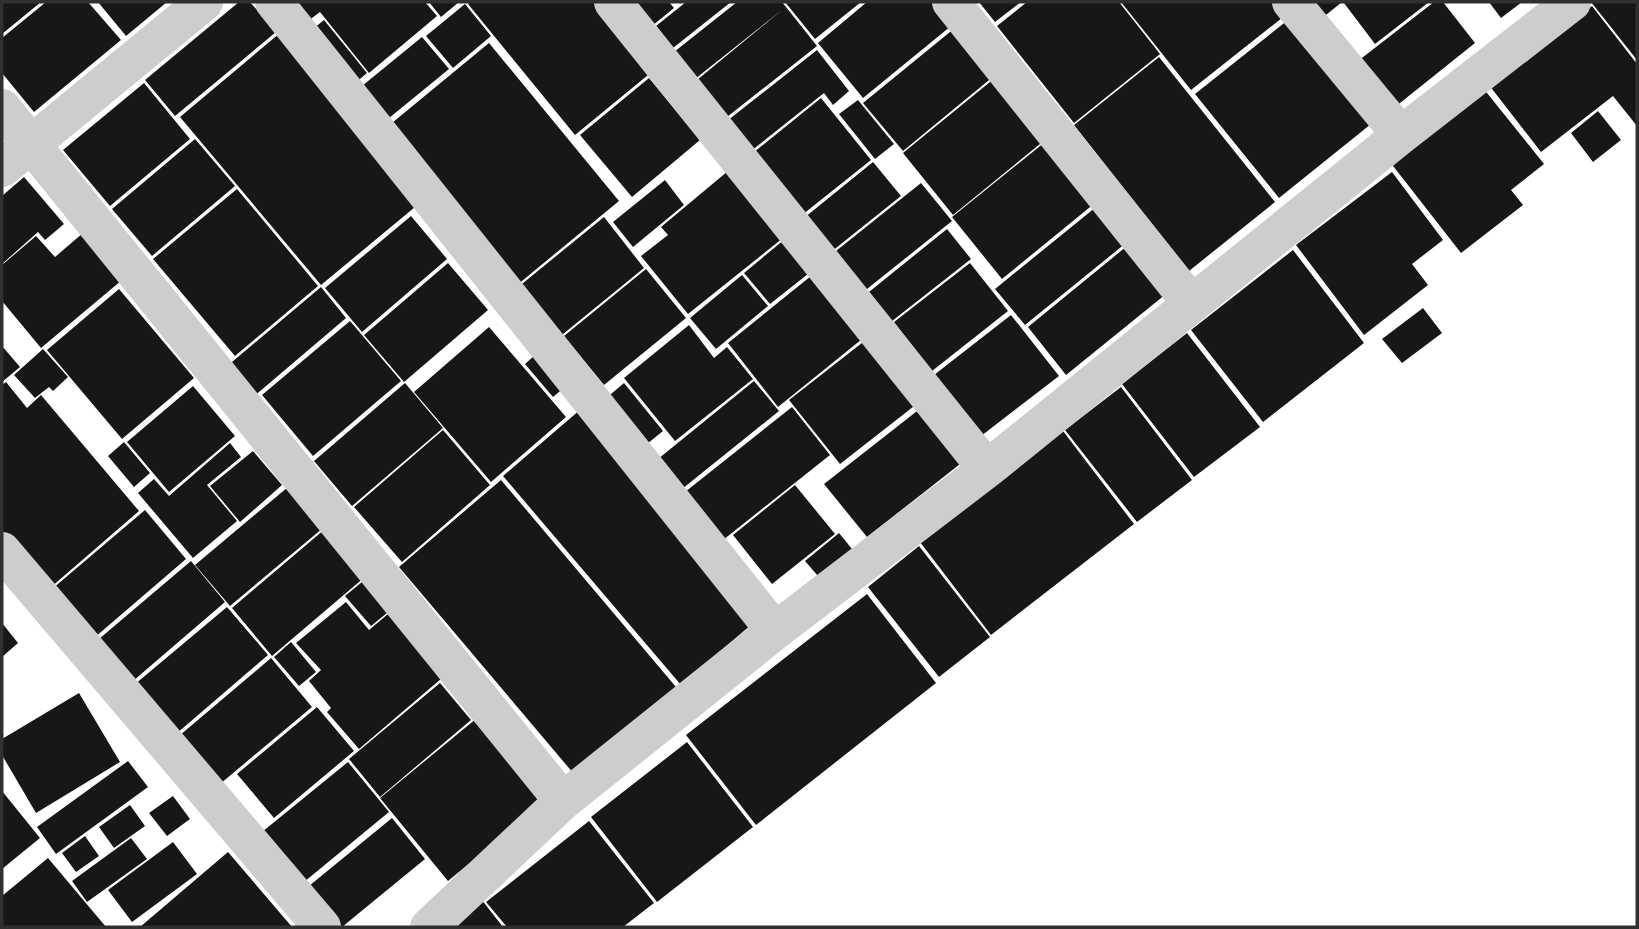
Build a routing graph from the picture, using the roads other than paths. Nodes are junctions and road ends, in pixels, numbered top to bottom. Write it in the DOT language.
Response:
graph roads {
  1 [pos="204,2"];
  2 [pos="274,2"];
  3 [pos="613,2"];
  4 [pos="951,2"];
  5 [pos="1292,2"];
  6 [pos="1572,2"];
  7 [pos="2,108"];
  8 [pos="1401,135"];
  9 [pos="31,143"];
  10 [pos="2,169"];
  11 [pos="1192,304"];
  12 [pos="987,469"];
  13 [pos="2,551"];
  14 [pos="775,631"];
  15 [pos="563,801"];
  16 [pos="322,927"];
  17 [pos="429,927"];
  1 -- 9 [label="street"];
  2 -- 14 [label="street"];
  3 -- 12 [label="street"];
  4 -- 11 [label="street"];
  5 -- 8 [label="street"];
  6 -- 8 [label="street"];
  7 -- 9 [label="street"];
  8 -- 11 [label="street"];
  9 -- 10 [label="street"];
  9 -- 15 [label="street"];
  11 -- 12 [label="street"];
  12 -- 14 [label="street"];
  13 -- 16 [label="street"];
  14 -- 15 [label="street"];
  15 -- 17 [label="street"];
}
